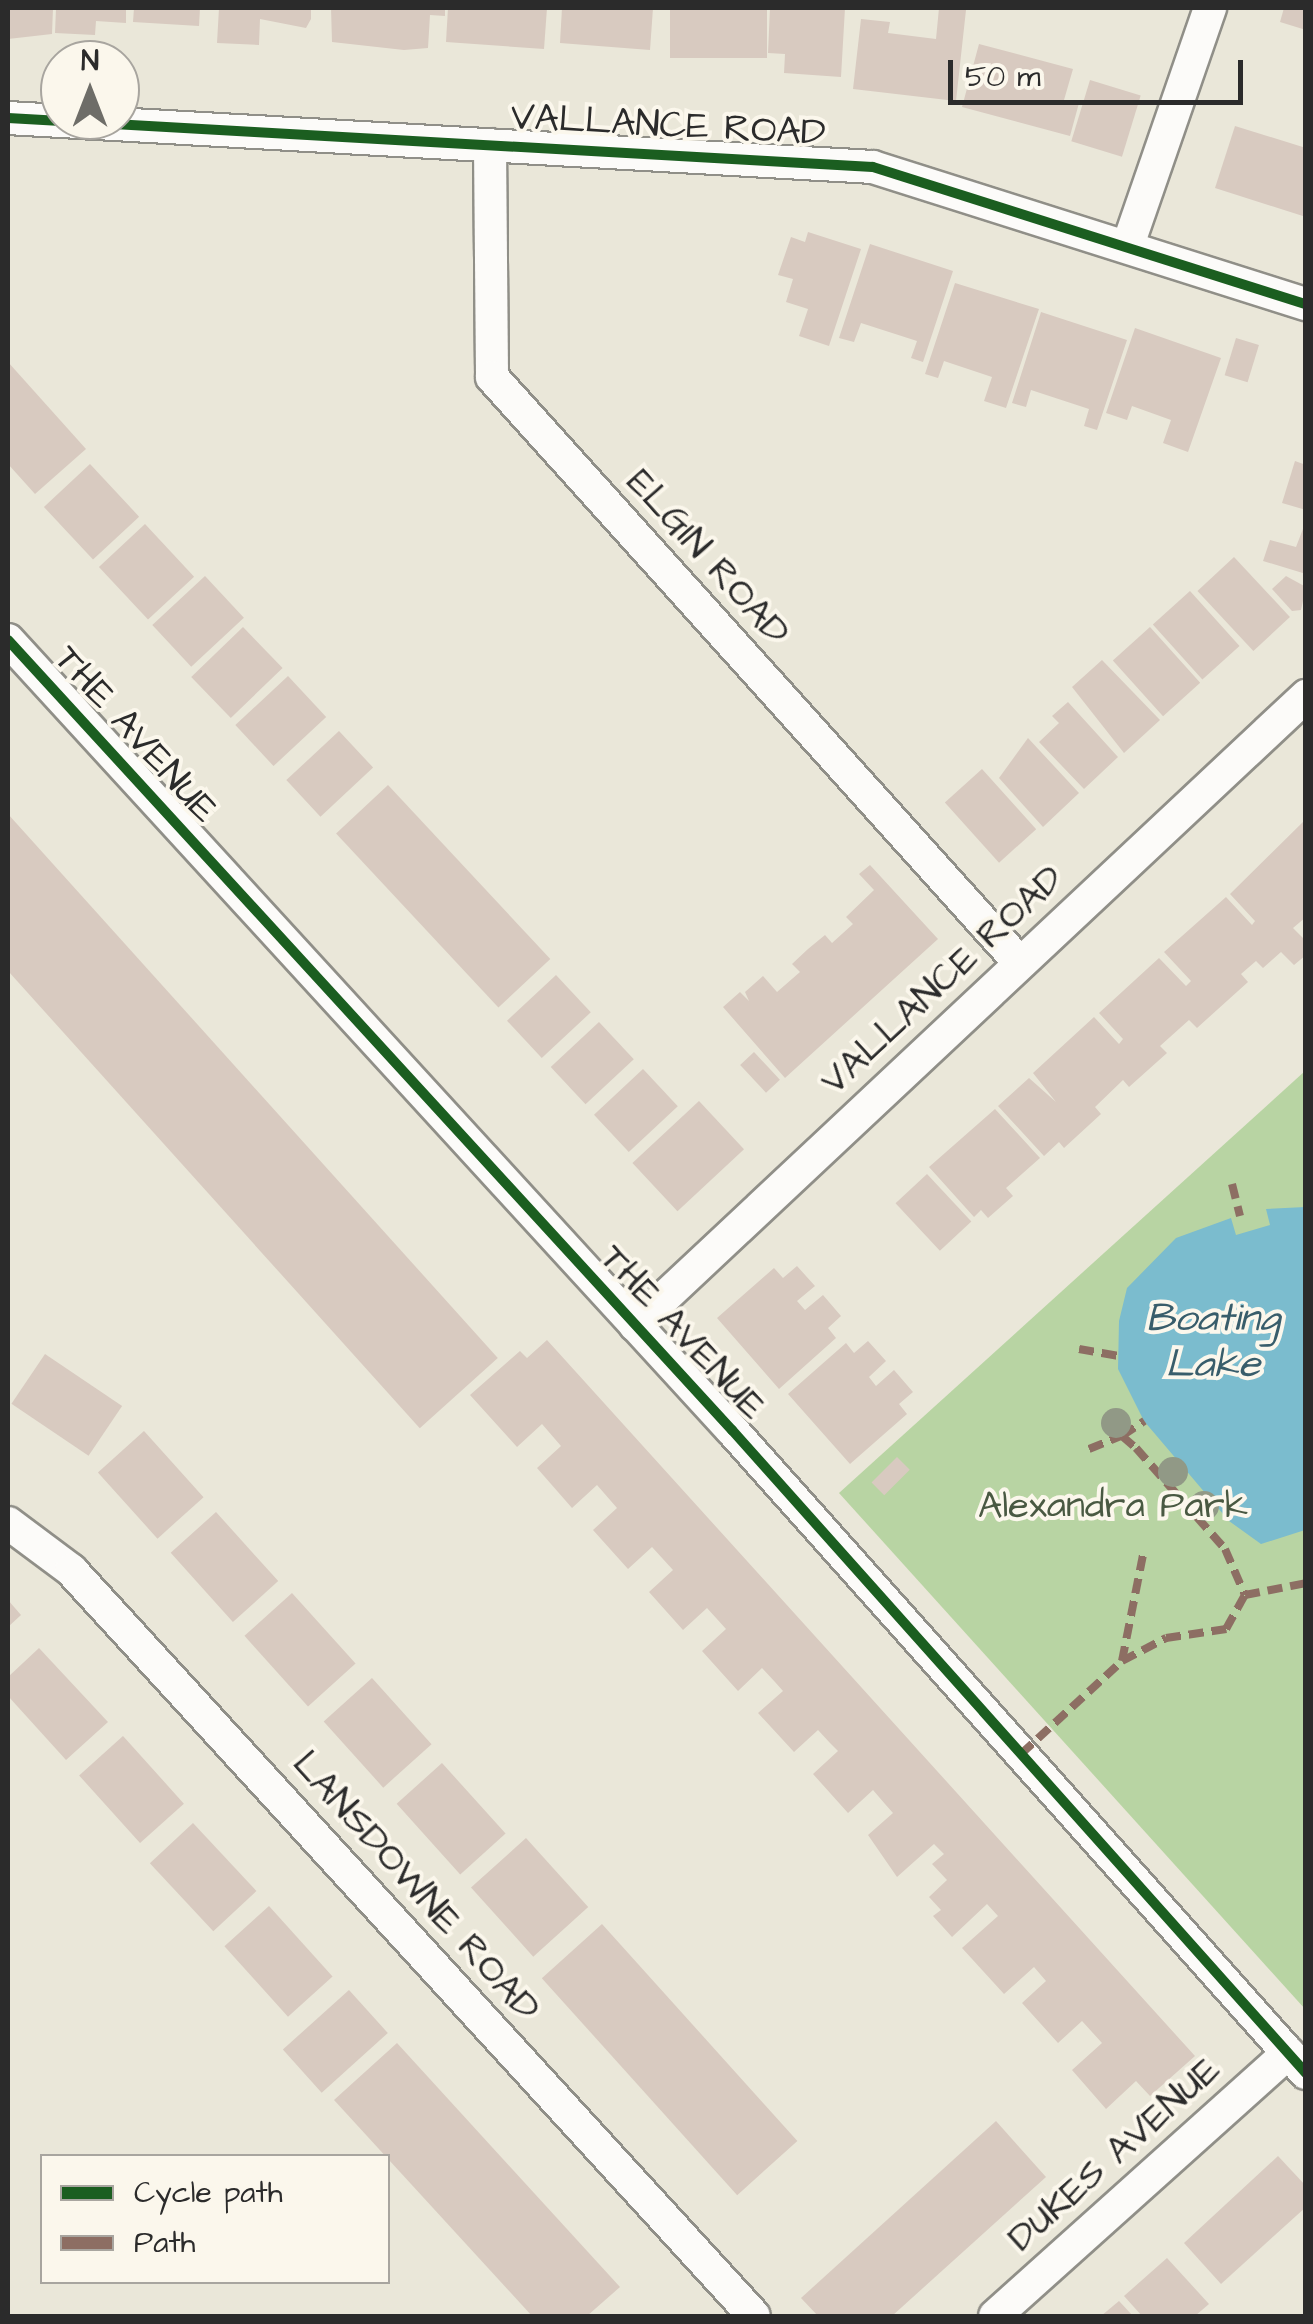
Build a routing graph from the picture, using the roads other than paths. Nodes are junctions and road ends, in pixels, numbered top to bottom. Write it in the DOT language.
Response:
graph roads {
  1 [pos="1210,8"];
  2 [pos="8,118"];
  3 [pos="490,145"];
  4 [pos="1128,245"];
  5 [pos="1306,304"];
  6 [pos="8,640"];
  7 [pos="1306,696"];
  8 [pos="1020,963"];
  9 [pos="635,1325"];
  10 [pos="8,1523"];
  11 [pos="1297,2063"];
  12 [pos="754,2316"];
  13 [pos="996,2316"];
  1 -- 4 [label="street"];
  2 -- 3 [label="street, VALLANCE ROAD"];
  3 -- 4 [label="street, VALLANCE ROAD"];
  3 -- 8 [label="street, ELGIN ROAD"];
  4 -- 5 [label="street, VALLANCE ROAD"];
  6 -- 9 [label="street, THE AVENUE"];
  7 -- 8 [label="street, VALLANCE ROAD"];
  8 -- 9 [label="street, VALLANCE ROAD"];
  9 -- 11 [label="street, THE AVENUE"];
  10 -- 12 [label="street, LANSDOWNE ROAD"];
  11 -- 13 [label="street, DUKES AVENUE"];
}
